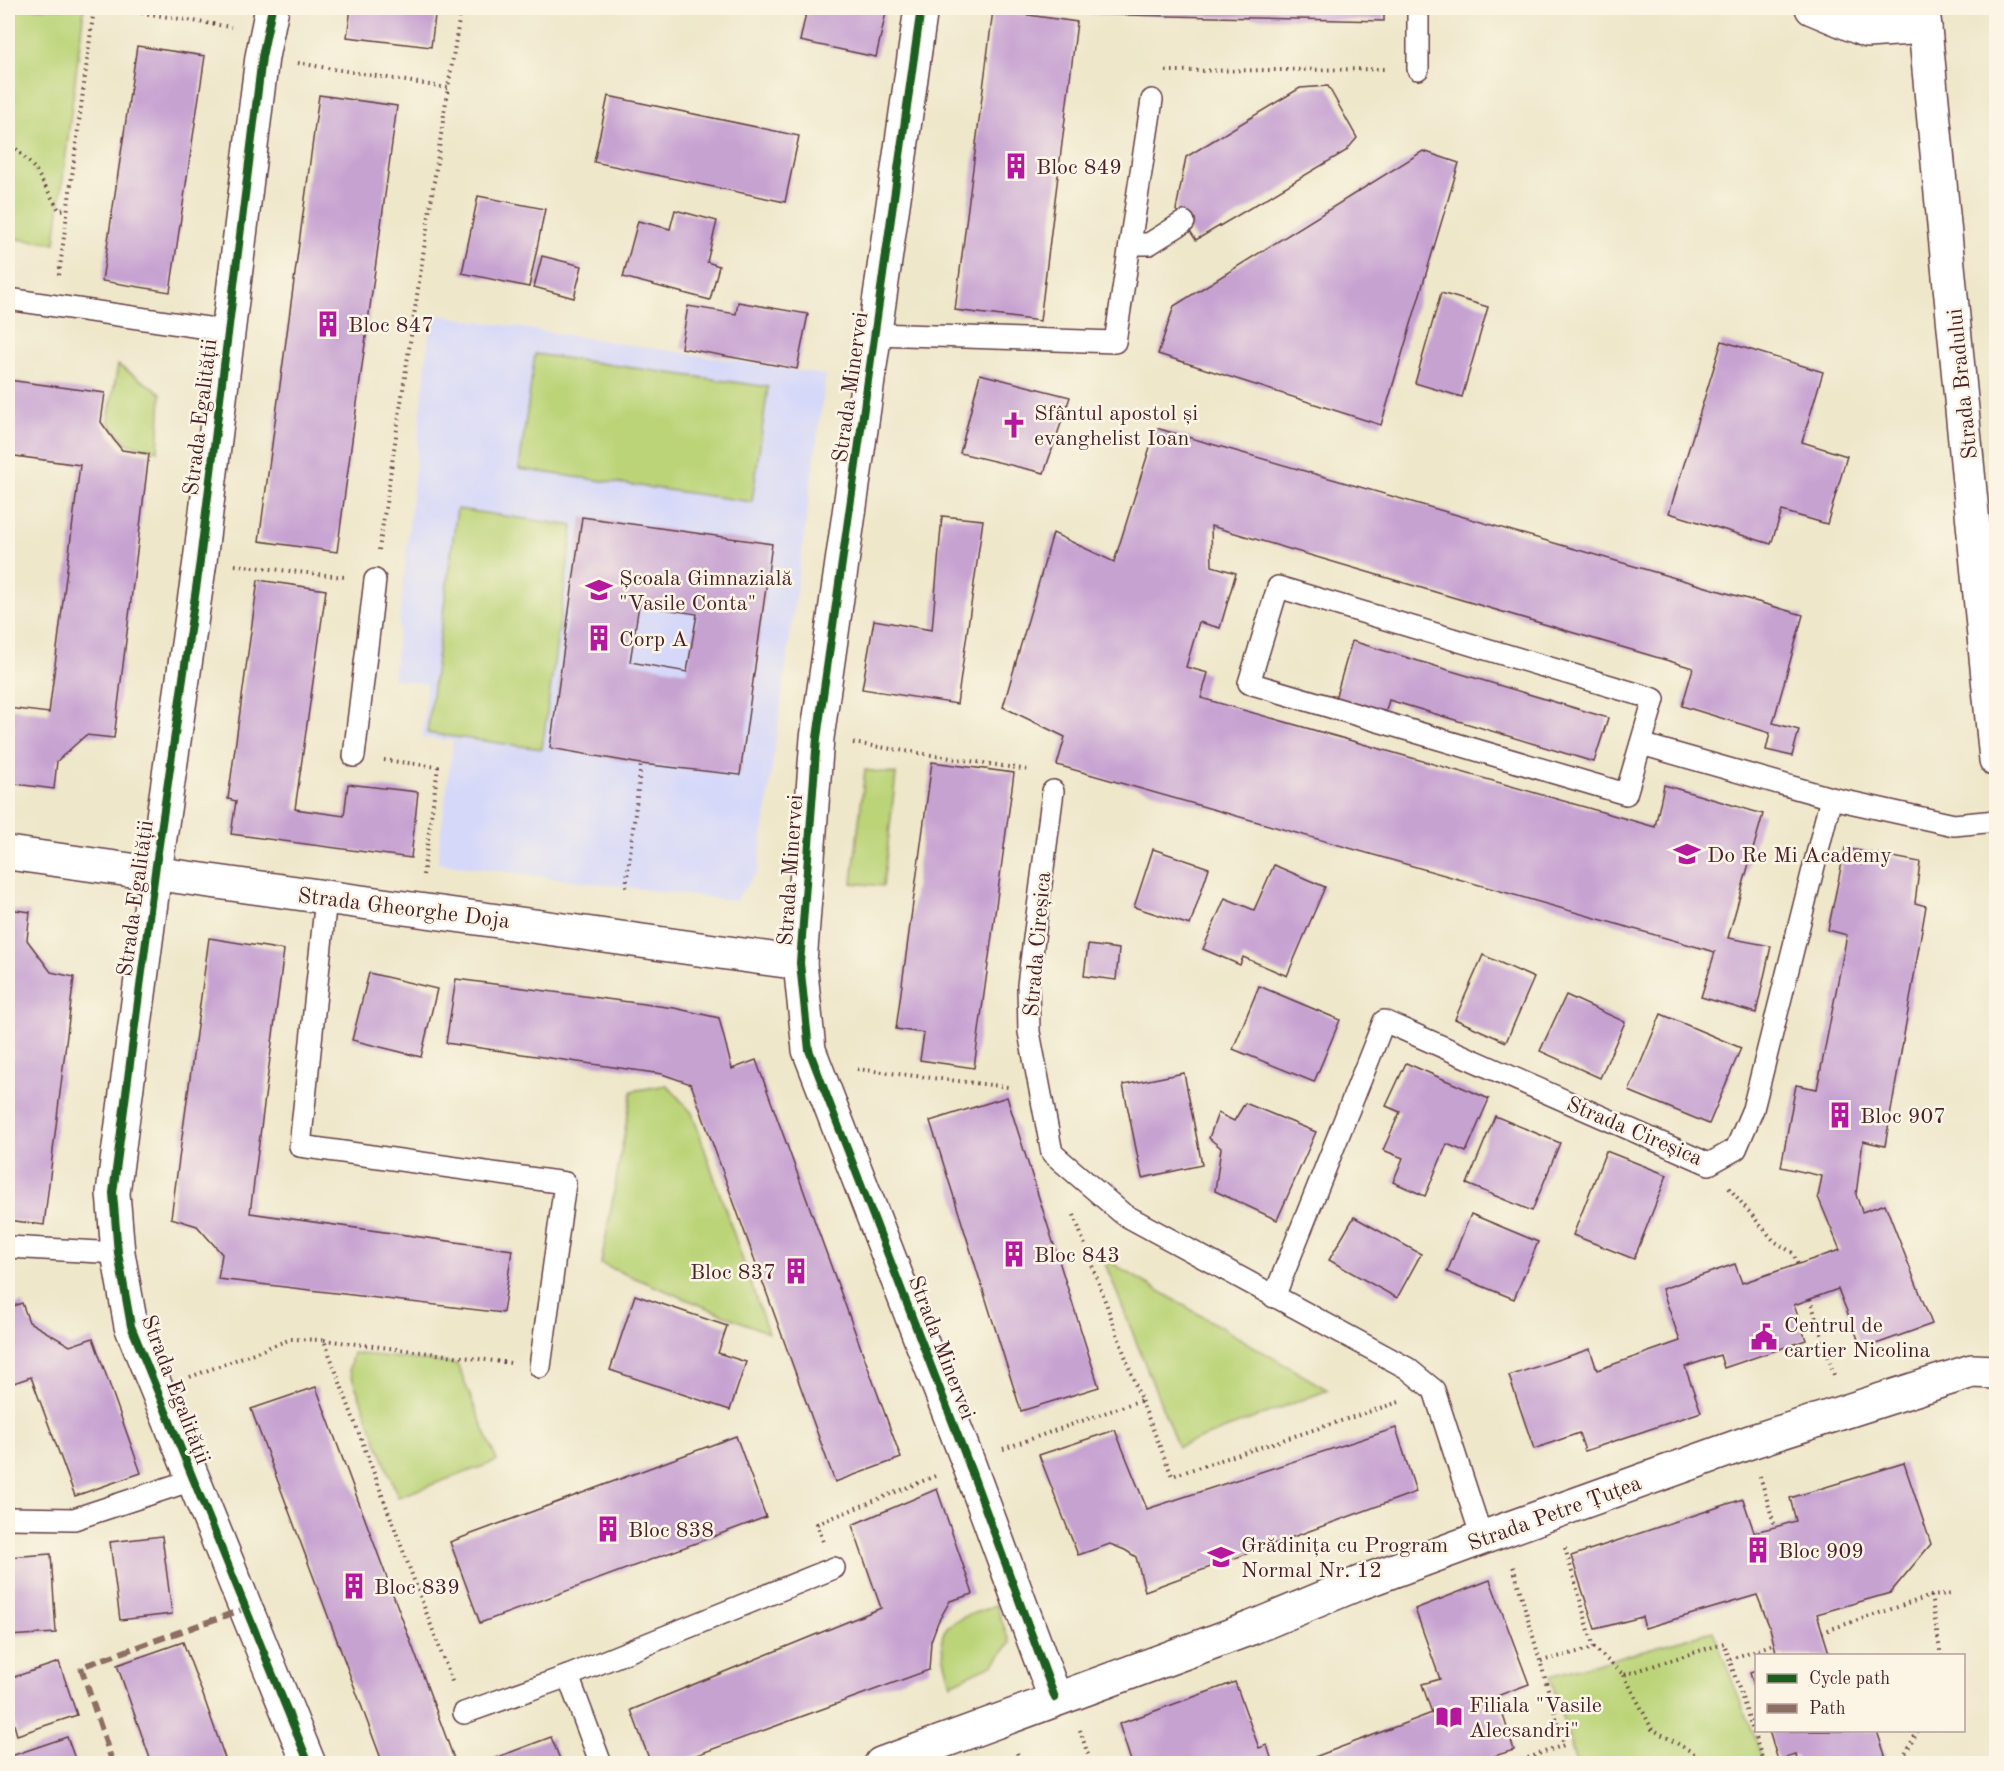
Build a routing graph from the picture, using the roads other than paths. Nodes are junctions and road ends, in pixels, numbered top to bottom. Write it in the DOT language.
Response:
graph roads {
  1 [pos="921,8"];
  2 [pos="1418,8"];
  3 [pos="1812,8"];
  4 [pos="1924,17"];
  5 [pos="267,33"];
  6 [pos="1418,69"];
  7 [pos="1152,100"];
  8 [pos="1184,222"];
  9 [pos="1130,244"];
  10 [pos="8,299"];
  11 [pos="228,332"];
  12 [pos="874,334"];
  13 [pos="375,580"];
  14 [pos="1641,744"];
  15 [pos="354,756"];
  16 [pos="1996,760"];
  17 [pos="1053,791"];
  18 [pos="1831,798"];
  19 [pos="1996,821"];
  20 [pos="8,853"];
  21 [pos="155,872"];
  22 [pos="326,898"];
  23 [pos="800,963"];
  24 [pos="8,1247"];
  25 [pos="118,1253"];
  26 [pos="1274,1298"];
  27 [pos="540,1367"];
  28 [pos="1996,1372"];
  29 [pos="192,1480"];
  30 [pos="8,1518"];
  31 [pos="1482,1538"];
  32 [pos="834,1568"];
  33 [pos="568,1676"];
  34 [pos="1055,1698"];
  35 [pos="464,1713"];
  36 [pos="309,1764"];
  37 [pos="601,1764"];
  38 [pos="881,1764"];
  1 -- 12 [label="street, Strada Minervei"];
  2 -- 6 [label="lane"];
  3 -- 4 [label="street"];
  4 -- 16 [label="street, Strada Bradului"];
  5 -- 11 [label="street, Strada Egalității"];
  7 -- 9 [label="lane"];
  8 -- 9 [label="lane"];
  9 -- 12 [label="lane"];
  10 -- 11 [label="lane"];
  11 -- 21 [label="street, Strada Egalității"];
  12 -- 23 [label="street, Strada Minervei"];
  13 -- 15 [label="lane"];
  14 -- 14 [label="lane"];
  14 -- 18 [label="lane"];
  17 -- 26 [label="lane, Strada Cireșica"];
  18 -- 19 [label="lane"];
  18 -- 26 [label="lane, Strada Cireșica"];
  20 -- 21 [label="street, Strada Gheorghe Doja"];
  21 -- 22 [label="street, Strada Gheorghe Doja"];
  21 -- 25 [label="street, Strada Egalității"];
  22 -- 23 [label="street, Strada Gheorghe Doja"];
  22 -- 27 [label="lane"];
  23 -- 34 [label="street, Strada Minervei"];
  24 -- 25 [label="lane"];
  25 -- 29 [label="street, Strada Egalității"];
  26 -- 31 [label="lane, Strada Cireșica"];
  28 -- 31 [label="street, Strada Petre Țuțea"];
  29 -- 30 [label="lane"];
  29 -- 36 [label="street, Strada Egalității"];
  31 -- 34 [label="street, Strada Petre Țuțea"];
  32 -- 33 [label="lane"];
  33 -- 35 [label="lane"];
  33 -- 37 [label="lane"];
  34 -- 38 [label="street, Strada Petre Țuțea"];
}
